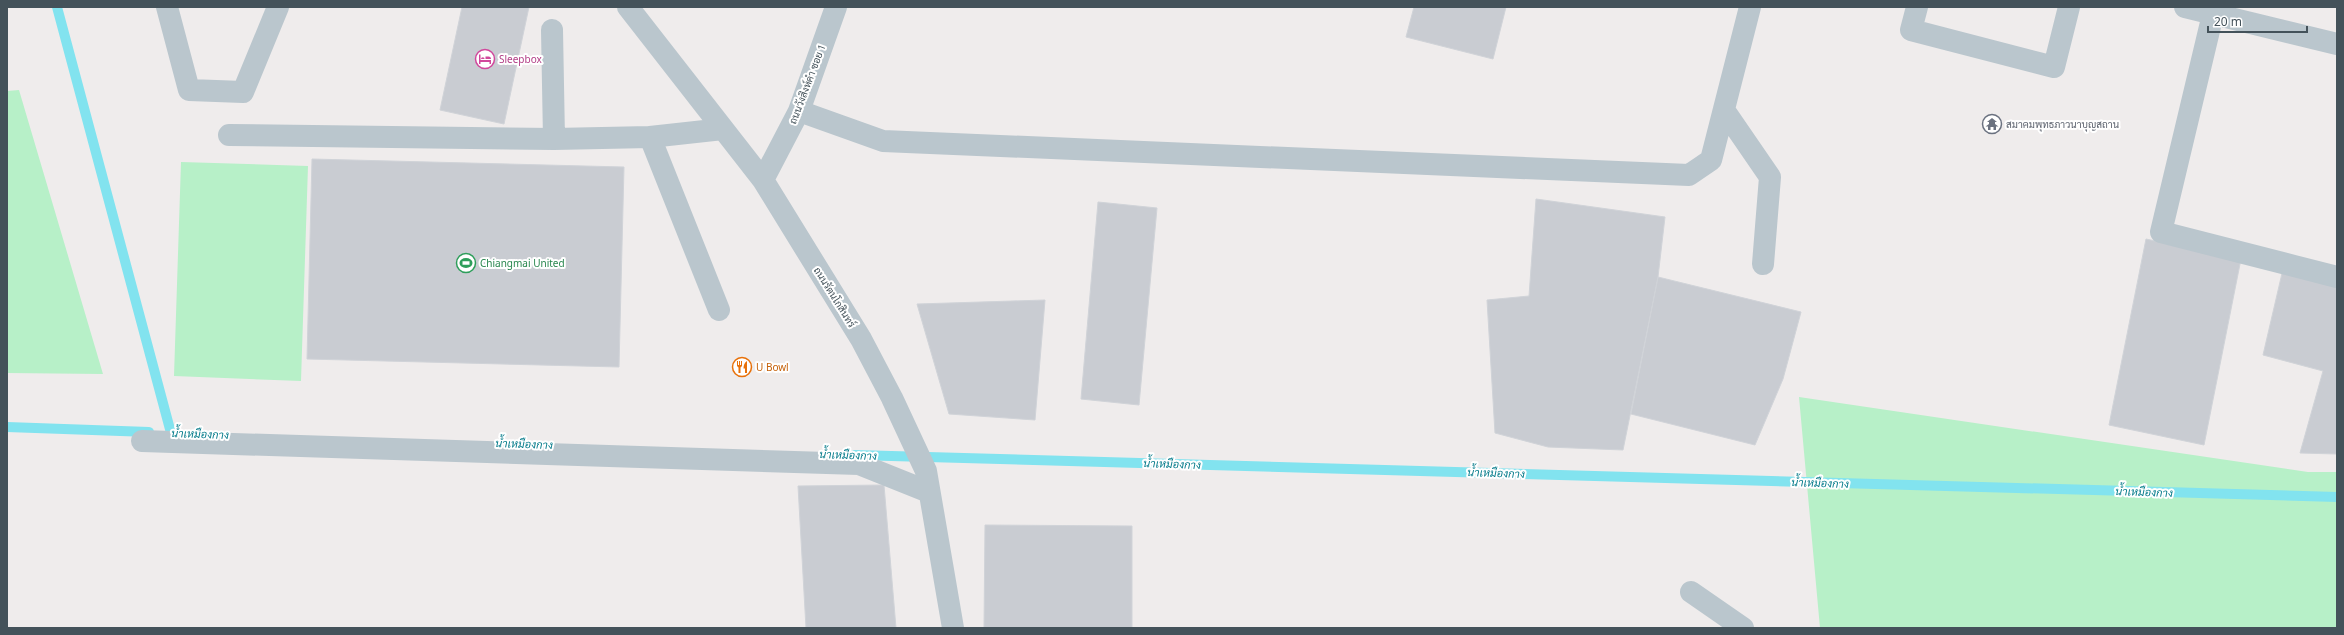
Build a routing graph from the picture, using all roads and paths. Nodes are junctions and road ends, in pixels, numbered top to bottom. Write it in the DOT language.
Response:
graph roads {
  1 [pos="167,7"];
  2 [pos="278,7"];
  3 [pos="628,7"];
  4 [pos="836,7"];
  5 [pos="1750,7"];
  6 [pos="1917,7"];
  7 [pos="2069,7"];
  8 [pos="2184,7"];
  9 [pos="2213,14"];
  10 [pos="552,30"];
  11 [pos="2337,44"];
  12 [pos="1724,110"];
  13 [pos="799,111"];
  14 [pos="723,129"];
  15 [pos="229,135"];
  16 [pos="650,137"];
  17 [pos="554,139"];
  18 [pos="763,180"];
  19 [pos="1763,264"];
  20 [pos="2337,276"];
  21 [pos="719,310"];
  22 [pos="142,441"];
  23 [pos="929,492"];
  24 [pos="1691,592"];
  25 [pos="953,628"];
  26 [pos="1743,628"];
  1 -- 2 [label="street"];
  3 -- 14 [label="street, ถนนรัตนโกสินทร์"];
  4 -- 13 [label="street, ถนนวังสิงห์คำ ซอย 1"];
  5 -- 12 [label="street"];
  6 -- 7 [label="street"];
  8 -- 9 [label="street"];
  9 -- 11 [label="street"];
  9 -- 20 [label="street"];
  10 -- 17 [label="street"];
  12 -- 13 [label="street"];
  12 -- 19 [label="street"];
  13 -- 18 [label="street, ถนนวังสิงห์คำ ซอย 1"];
  14 -- 16 [label="street"];
  14 -- 18 [label="street, ถนนรัตนโกสินทร์"];
  15 -- 17 [label="street"];
  16 -- 17 [label="street"];
  16 -- 21 [label="street"];
  18 -- 23 [label="street, ถนนรัตนโกสินทร์"];
  22 -- 23 [label="street"];
  23 -- 25 [label="street, ถนนรัตนโกสินทร์"];
  24 -- 26 [label="street"];
}
